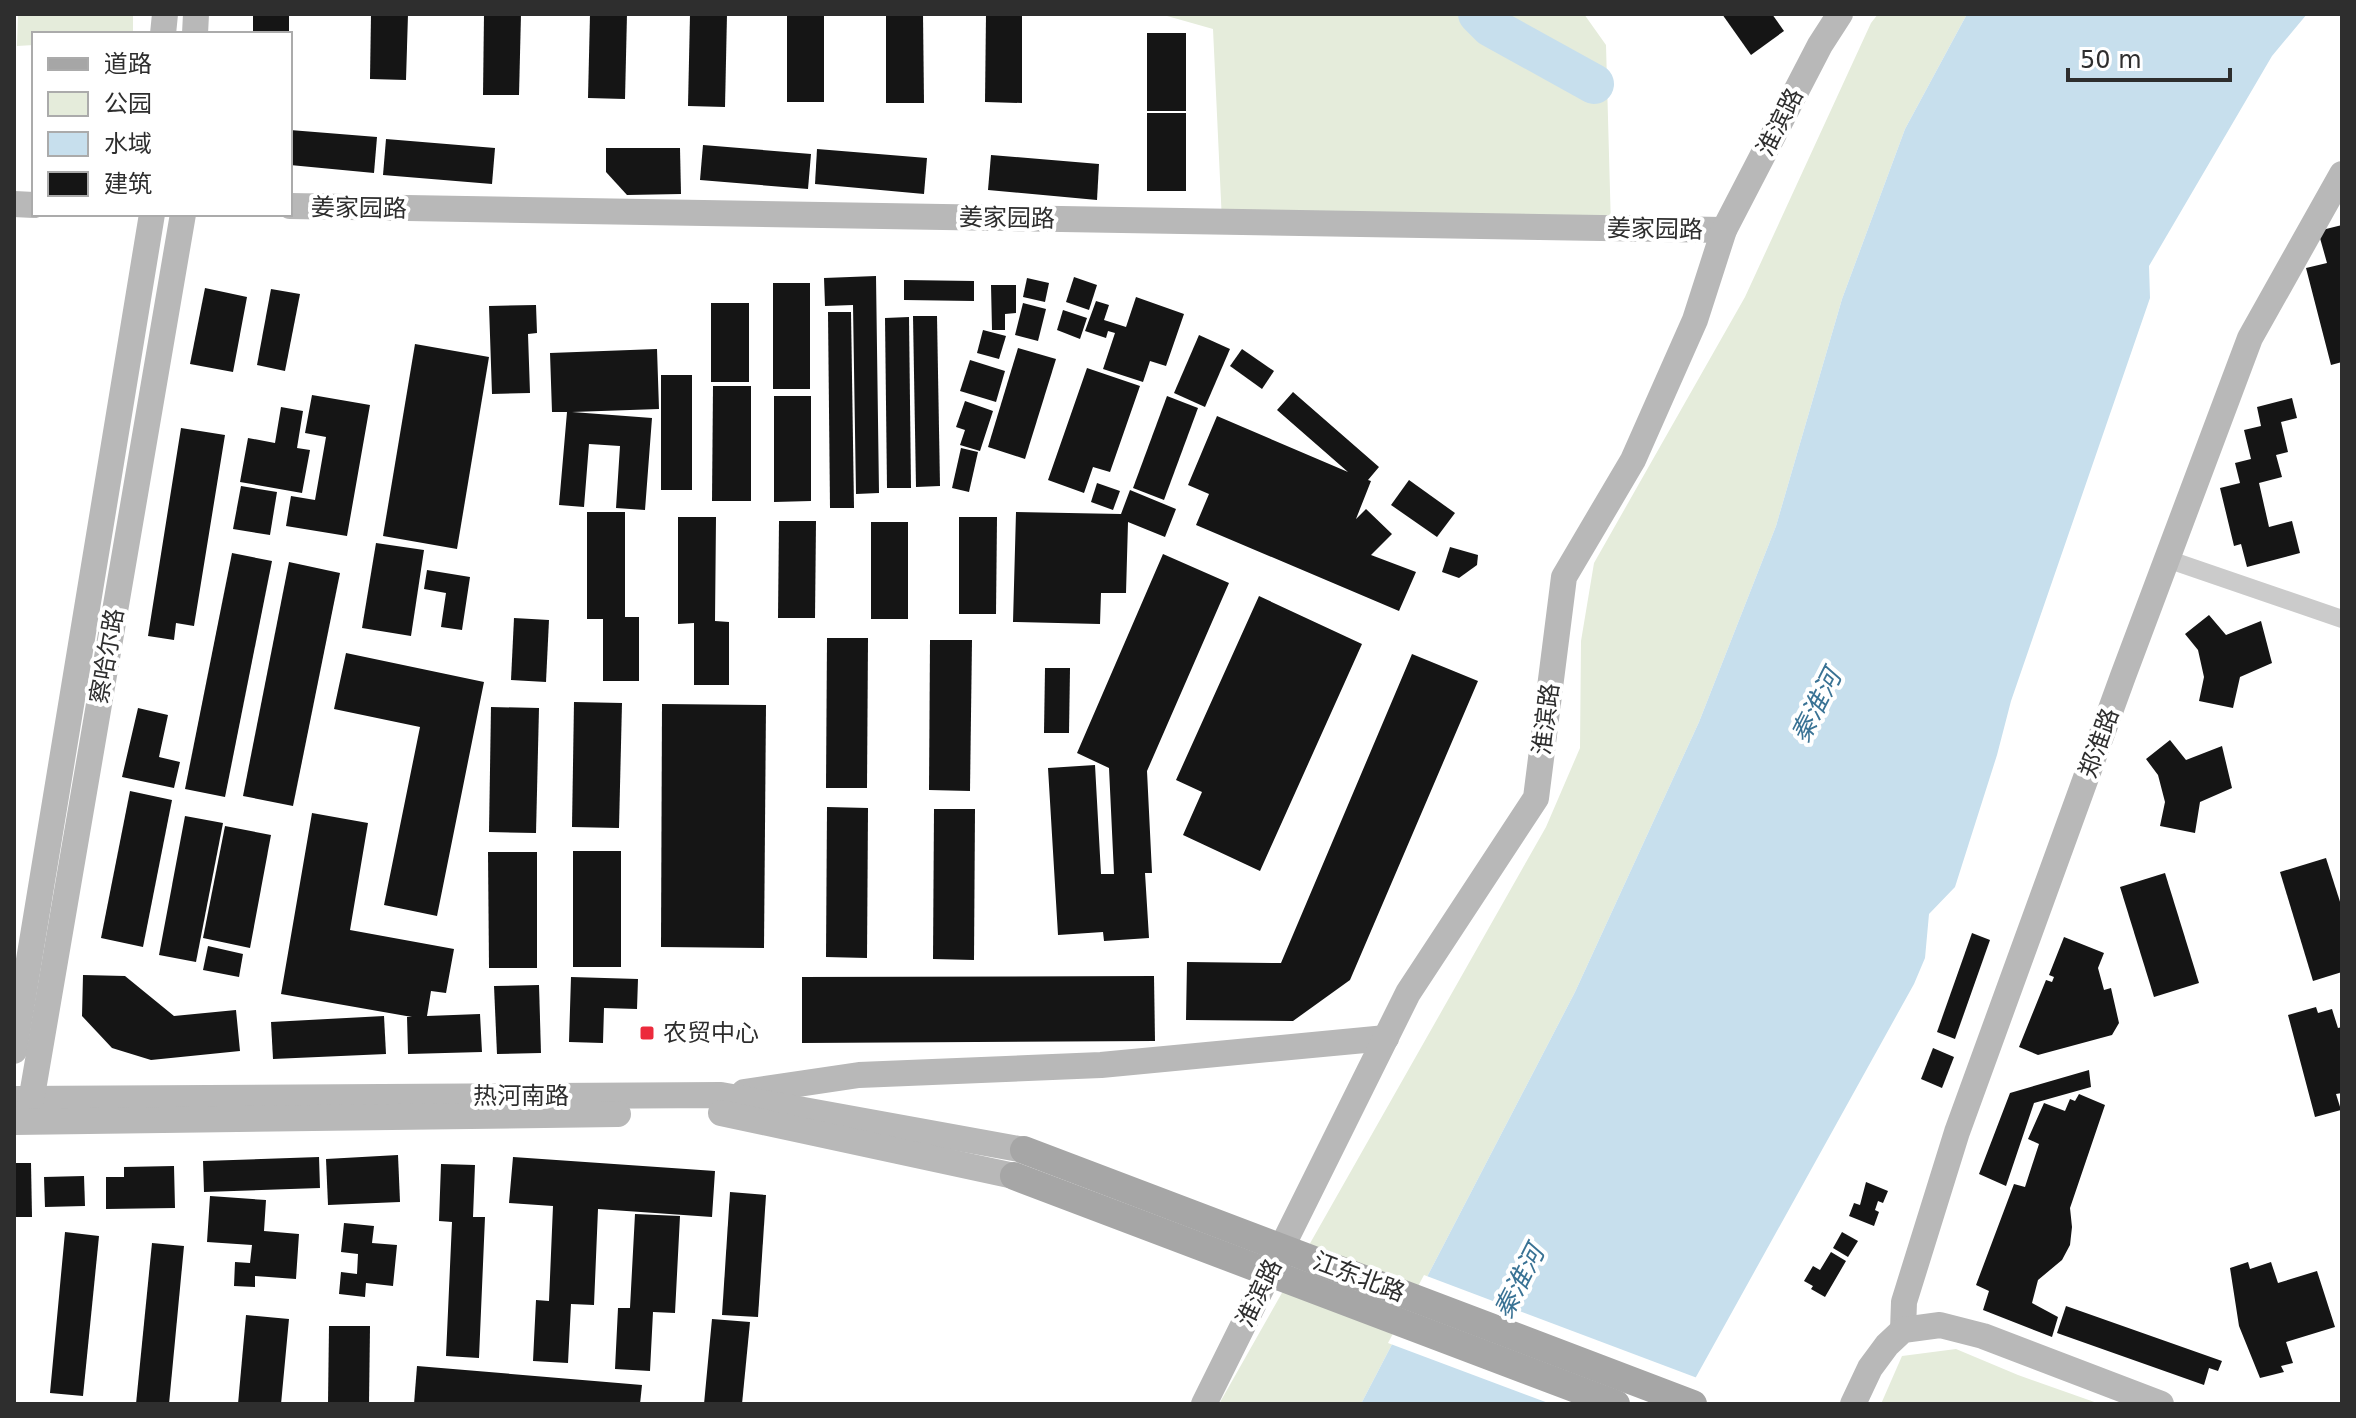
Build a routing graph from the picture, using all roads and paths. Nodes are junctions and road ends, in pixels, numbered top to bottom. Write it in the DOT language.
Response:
graph roads {
  1 [pos="1840,14"];
  2 [pos="2342,174"];
  3 [pos="292,206"];
  4 [pos="152,216"];
  5 [pos="183,216"];
  6 [pos="1724,230"];
  7 [pos="2167,559"];
  8 [pos="2342,619"];
  9 [pos="1386,1038"];
  10 [pos="14,1051"];
  11 [pos="721,1095"];
  12 [pos="22,1110"];
  13 [pos="1019,1163"];
  14 [pos="1903,1330"];
  15 [pos="1204,1404"];
  16 [pos="1616,1404"];
  17 [pos="1693,1404"];
  18 [pos="1853,1404"];
  19 [pos="2161,1404"];
  1 -- 6 [label="main road, 淮滨路"];
  2 -- 7 [label="main road, 郑淮路"];
  3 -- 6 [label="main road, 姜家园路"];
  4 -- 10 [label="main road, 察哈尔路"];
  5 -- 12 [label="main road, 察哈尔路"];
  6 -- 9 [label="main road, 淮滨路"];
  7 -- 8 [label="street"];
  7 -- 14 [label="main road, 郑淮路"];
  9 -- 11 [label="main road"];
  9 -- 15 [label="main road, 淮滨路"];
  11 -- 12 [label="main road, 热河南路"];
  11 -- 13 [label="main road, 热河南路"];
  12 -- 13 [label="main road, 热河南路"];
  13 -- 16 [label="main road, 江东北路"];
  13 -- 17 [label="main road, 江东北路"];
  14 -- 18 [label="main road"];
  14 -- 19 [label="main road"];
}
